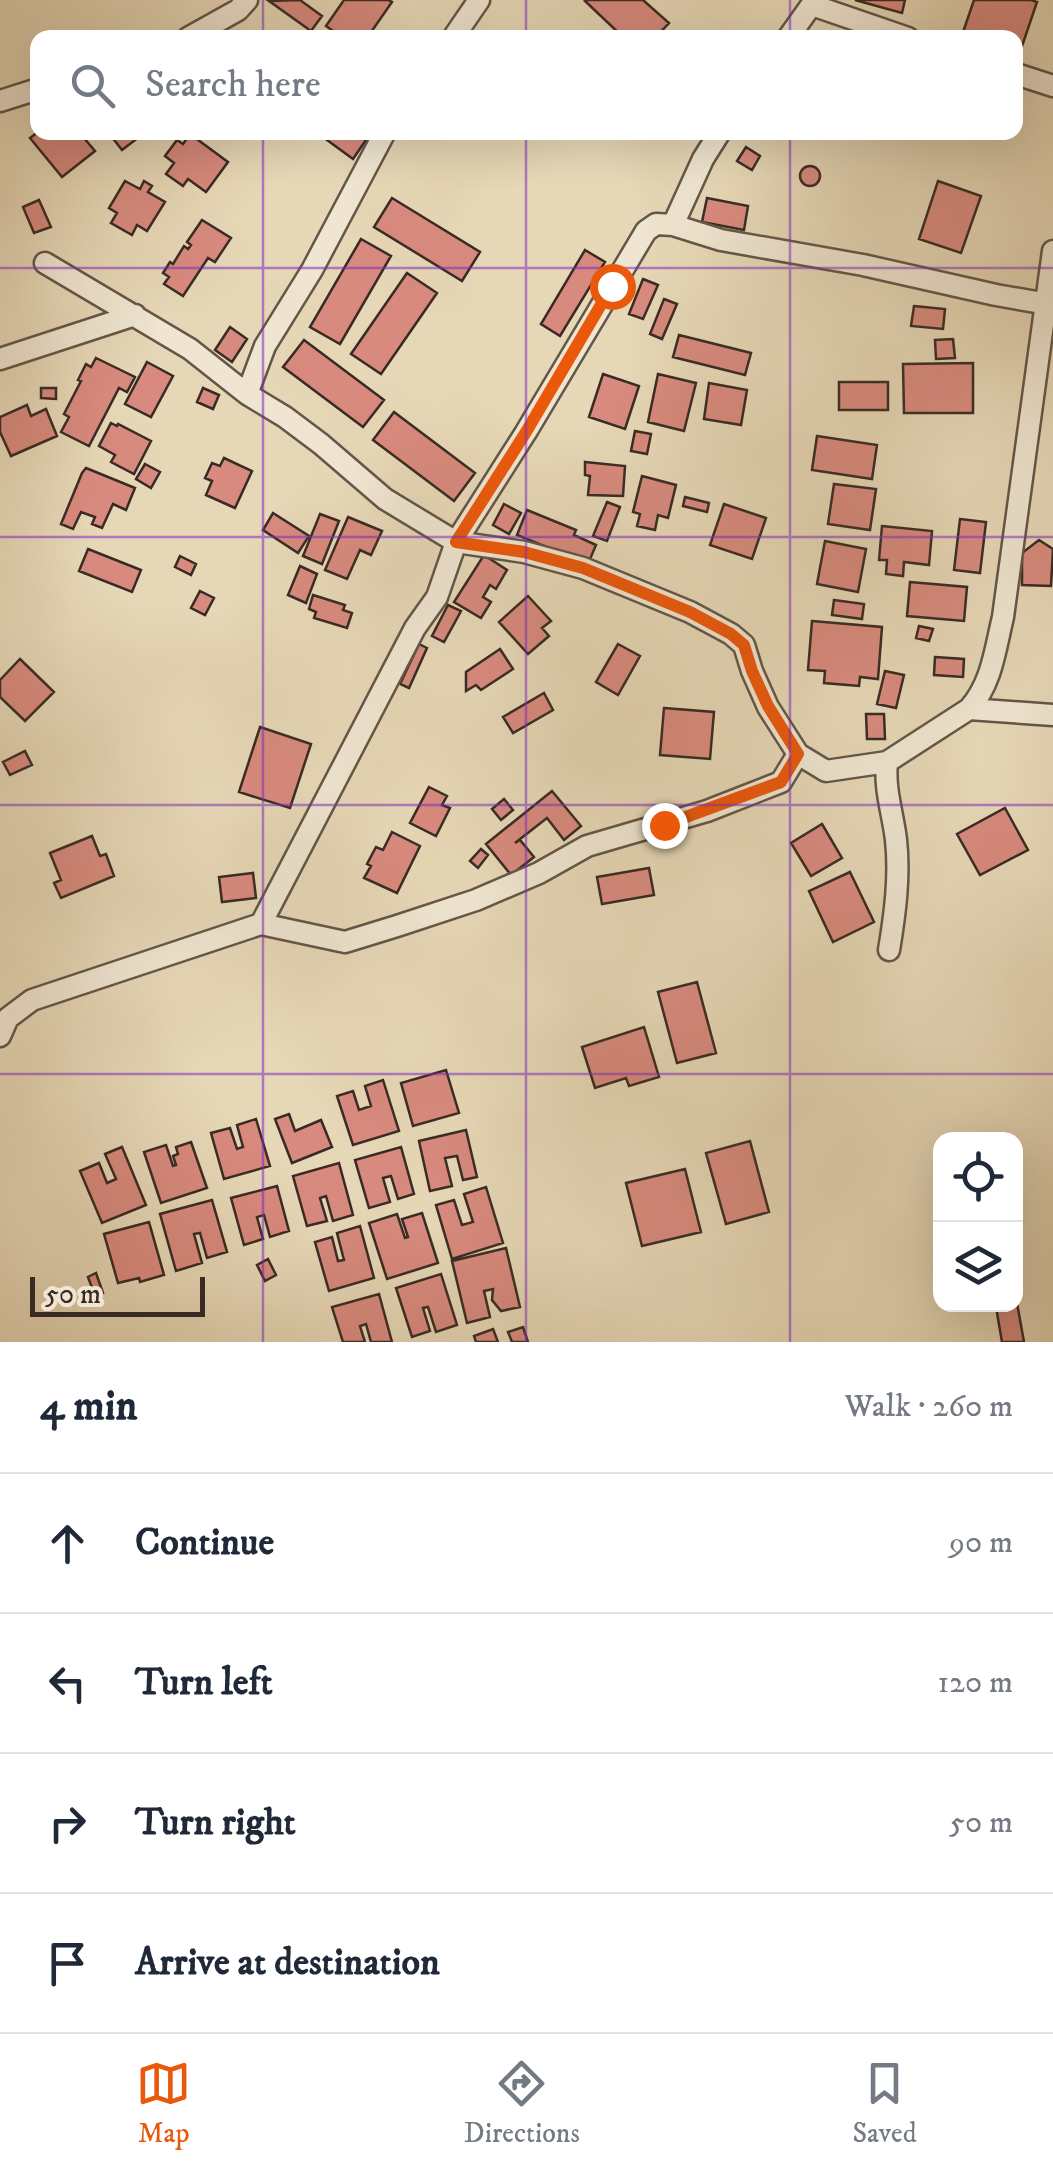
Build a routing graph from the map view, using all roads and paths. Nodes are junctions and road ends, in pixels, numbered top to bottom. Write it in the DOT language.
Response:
graph roads {
  1 [pos="247,0"];
  2 [pos="479,0"];
  3 [pos="814,3"];
  4 [pos="202,30"];
  5 [pos="458,30"];
  6 [pos="794,30"];
  7 [pos="887,30"];
  8 [pos="1023,76"];
  9 [pos="1053,86"];
  10 [pos="30,91"];
  11 [pos="0,100"];
  12 [pos="381,140"];
  13 [pos="715,140"];
  14 [pos="673,226"];
  15 [pos="1053,251"];
  16 [pos="45,263"];
  17 [pos="1049,304"];
  18 [pos="135,315"];
  19 [pos="0,359"];
  20 [pos="248,394"];
  21 [pos="456,542"];
  22 [pos="969,709"];
  23 [pos="1053,715"];
  24 [pos="798,754"];
  25 [pos="887,762"];
  26 [pos="262,924"];
  27 [pos="889,950"];
  28 [pos="0,1036"];
  1 -- 4 [label="street"];
  2 -- 5 [label="street"];
  3 -- 6 [label="street"];
  3 -- 7 [label="street"];
  8 -- 9 [label="street"];
  10 -- 11 [label="street"];
  12 -- 20 [label="street"];
  13 -- 14 [label="street"];
  14 -- 17 [label="street"];
  14 -- 21 [label="street"];
  15 -- 17 [label="street"];
  16 -- 18 [label="street"];
  17 -- 22 [label="street"];
  18 -- 19 [label="street"];
  18 -- 20 [label="street"];
  20 -- 21 [label="street"];
  21 -- 24 [label="street"];
  21 -- 26 [label="street"];
  22 -- 23 [label="street"];
  22 -- 25 [label="street"];
  24 -- 25 [label="street"];
  24 -- 26 [label="street"];
  25 -- 27 [label="street"];
  26 -- 28 [label="street"];
}
